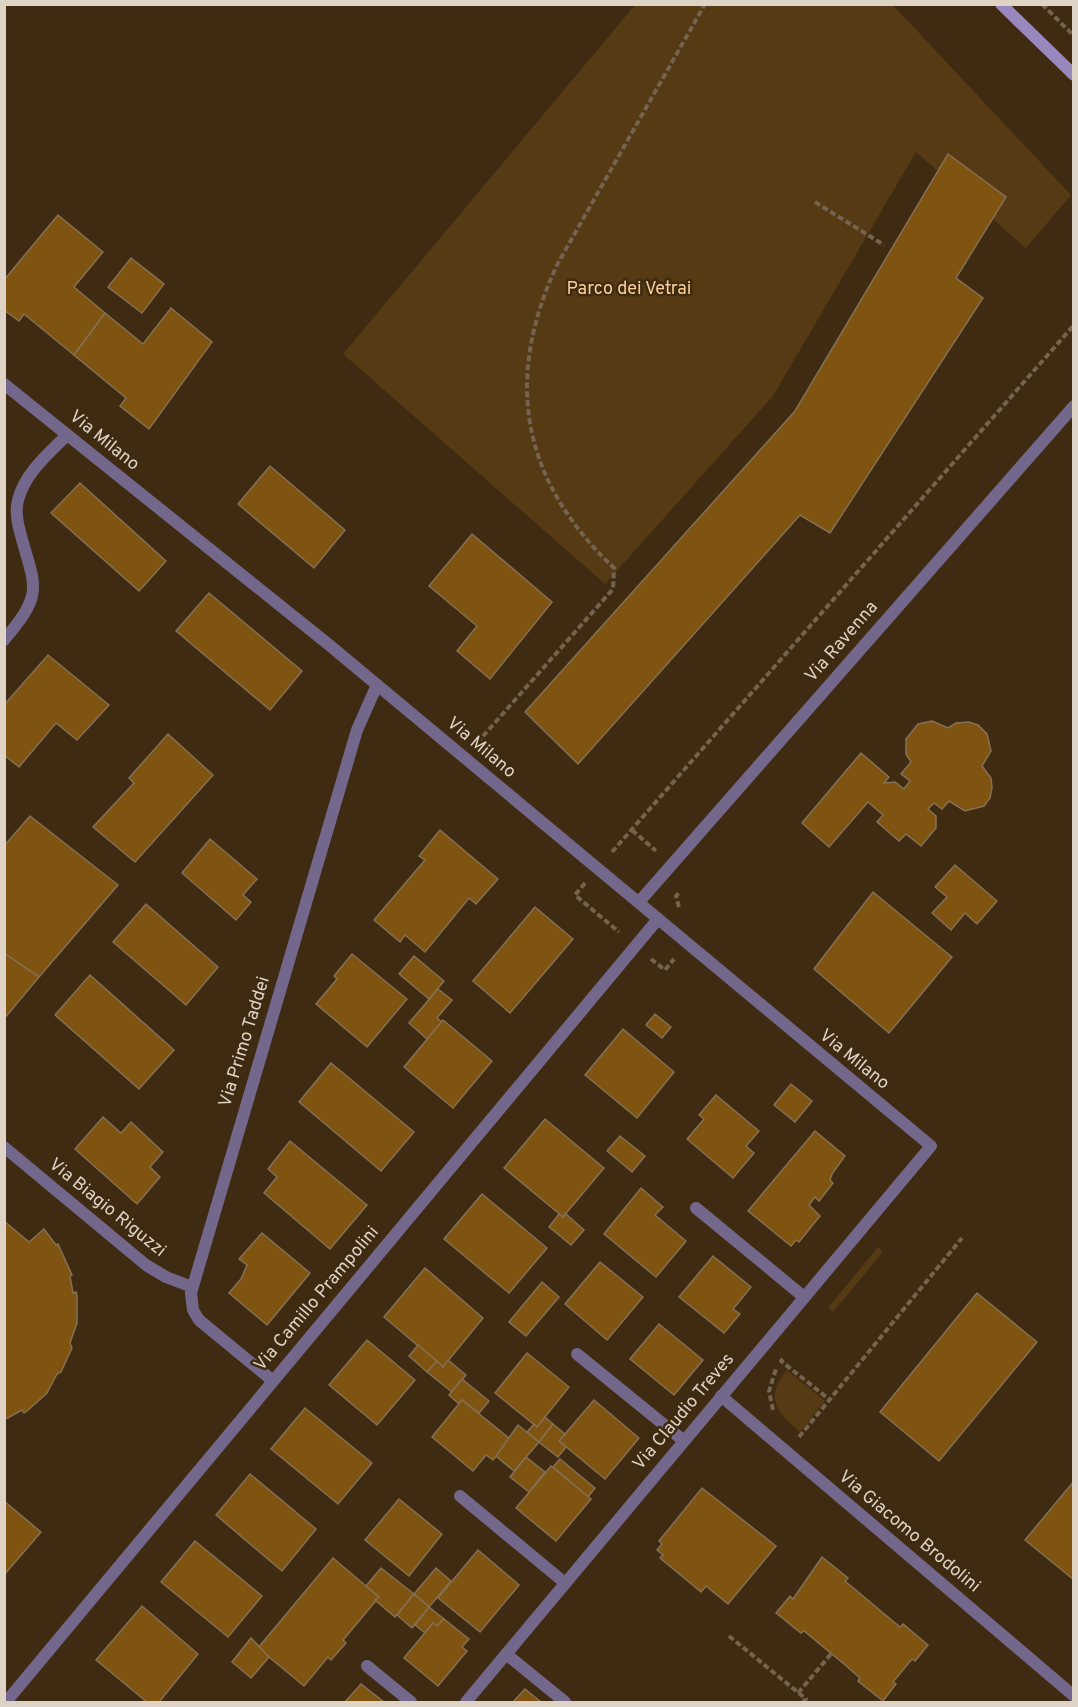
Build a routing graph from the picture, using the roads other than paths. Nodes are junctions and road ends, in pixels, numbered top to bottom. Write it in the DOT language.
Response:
graph roads {
  1 [pos="1001,4"];
  2 [pos="1074,75"];
  3 [pos="4,384"];
  4 [pos="1074,406"];
  5 [pos="67,435"];
  6 [pos="4,640"];
  7 [pos="377,685"];
  8 [pos="639,902"];
  9 [pos="658,919"];
  10 [pos="930,1146"];
  11 [pos="4,1147"];
  12 [pos="696,1208"];
  13 [pos="192,1287"];
  14 [pos="804,1297"];
  15 [pos="577,1354"];
  16 [pos="273,1381"];
  17 [pos="721,1396"];
  18 [pos="684,1442"];
  19 [pos="460,1496"];
  20 [pos="566,1583"];
  21 [pos="506,1654"];
  22 [pos="367,1666"];
  23 [pos="1074,1696"];
  24 [pos="6,1702"];
  25 [pos="411,1702"];
  26 [pos="466,1702"];
  27 [pos="565,1702"];
  1 -- 2 [label="main road"];
  3 -- 5 [label="street, Via Milano"];
  4 -- 8 [label="street, Via Ravenna"];
  5 -- 6 [label="street"];
  5 -- 7 [label="street, Via Milano"];
  7 -- 8 [label="street, Via Milano"];
  7 -- 13 [label="street, Via Primo Taddei"];
  8 -- 9 [label="street, Via Milano"];
  9 -- 10 [label="street, Via Milano"];
  9 -- 16 [label="street, Via Camillo Prampolini"];
  10 -- 14 [label="street, Via Claudio Treves"];
  11 -- 13 [label="street, Via Biagio Riguzzi"];
  12 -- 14 [label="street"];
  13 -- 16 [label="street, Via Primo Taddei"];
  14 -- 17 [label="street, Via Claudio Treves"];
  15 -- 18 [label="street"];
  16 -- 24 [label="street, Via Camillo Prampolini"];
  17 -- 18 [label="street, Via Claudio Treves"];
  17 -- 23 [label="street, Via Giacomo Brodolini"];
  18 -- 20 [label="street, Via Claudio Treves"];
  19 -- 20 [label="street"];
  20 -- 21 [label="street, Via Claudio Treves"];
  21 -- 26 [label="street, Via Claudio Treves"];
  21 -- 27 [label="street"];
  22 -- 25 [label="street"];
}
